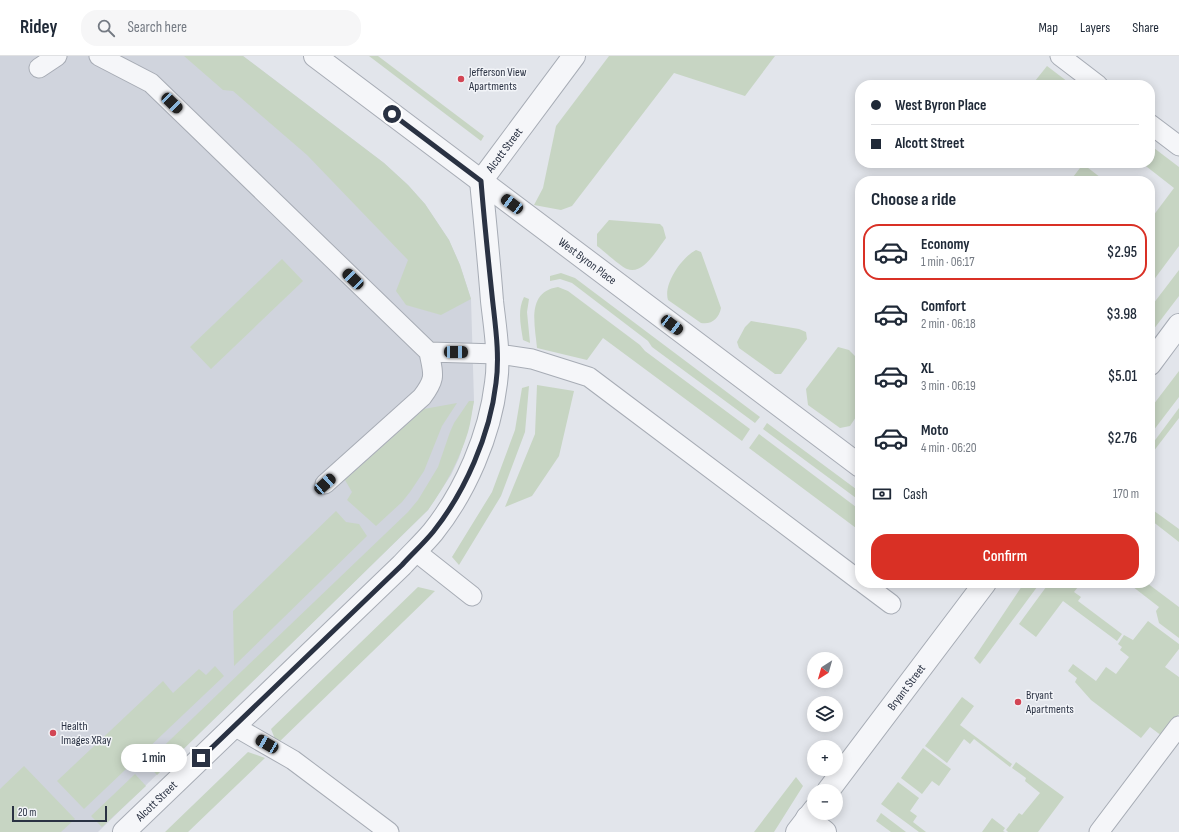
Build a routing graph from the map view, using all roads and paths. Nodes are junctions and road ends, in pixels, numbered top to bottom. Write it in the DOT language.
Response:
graph roads {
  1 [pos="57,56"];
  2 [pos="99,56"];
  3 [pos="315,56"];
  4 [pos="574,56"];
  5 [pos="1060,56"];
  6 [pos="39,68"];
  7 [pos="1091,80"];
  8 [pos="1155,128"];
  9 [pos="1179,146"];
  10 [pos="481,181"];
  11 [pos="1179,325"];
  12 [pos="429,352"];
  13 [pos="498,354"];
  14 [pos="1155,357"];
  15 [pos="855,462"];
  16 [pos="325,484"];
  17 [pos="415,551"];
  18 [pos="855,577"];
  19 [pos="870,588"];
  20 [pos="981,588"];
  21 [pos="472,596"];
  22 [pos="891,604"];
  23 [pos="234,726"];
  24 [pos="1179,726"];
  25 [pos="833,784"];
  26 [pos="806,820"];
  27 [pos="124,832"];
  28 [pos="389,832"];
  29 [pos="825,832"];
  30 [pos="1099,832"];
  1 -- 6 [label="lane"];
  2 -- 12 [label="lane"];
  3 -- 10 [label="street, West Byron Place"];
  4 -- 10 [label="street, Alcott Street"];
  5 -- 7 [label="lane"];
  8 -- 9 [label="lane"];
  10 -- 13 [label="street, Alcott Street"];
  10 -- 15 [label="street, West Byron Place"];
  11 -- 14 [label="street"];
  12 -- 13 [label="lane"];
  12 -- 16 [label="lane"];
  13 -- 17 [label="street, Alcott Street"];
  13 -- 18 [label="lane"];
  17 -- 21 [label="lane"];
  17 -- 23 [label="street, Alcott Street"];
  19 -- 22 [label="lane"];
  20 -- 25 [label="street, Bryant Street"];
  23 -- 27 [label="street, Alcott Street"];
  23 -- 28 [label="lane"];
  24 -- 30 [label="lane"];
  26 -- 29 [label="street"];
}
